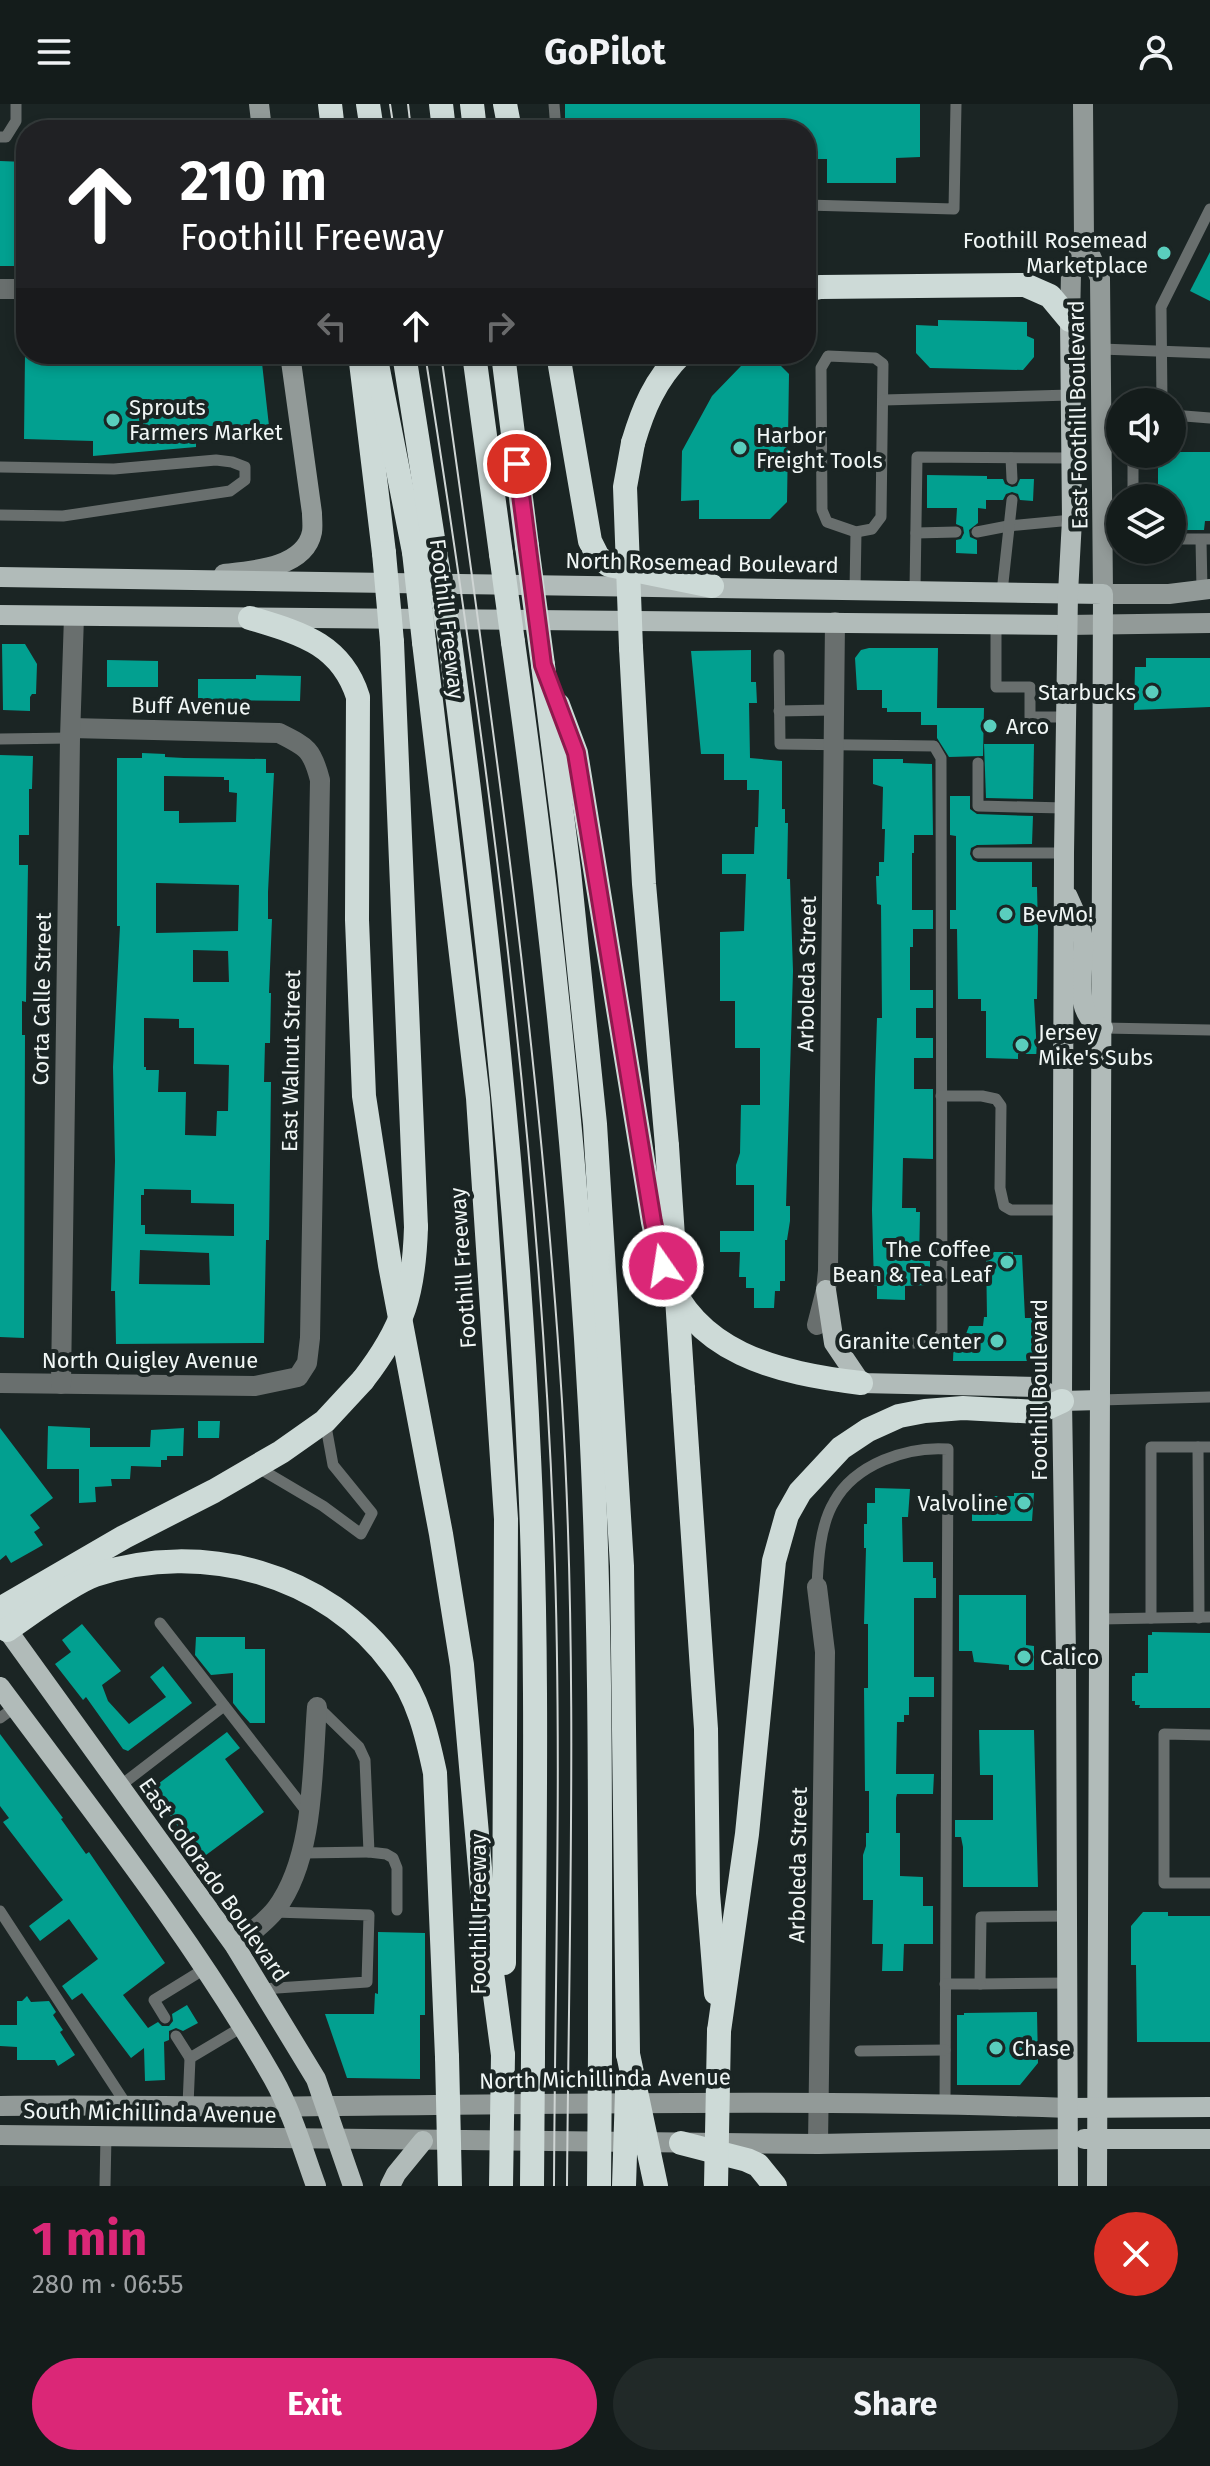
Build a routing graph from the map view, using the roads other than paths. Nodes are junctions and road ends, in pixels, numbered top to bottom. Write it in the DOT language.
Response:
graph roads {
  1 [pos="16,104"];
  2 [pos="956,104"];
  3 [pos="1083,104"];
  4 [pos="0,137"];
  5 [pos="816,205"];
  6 [pos="1210,209"];
  7 [pos="1084,240"];
  8 [pos="816,288"];
  9 [pos="1070,320"];
  10 [pos="1101,349"];
  11 [pos="1161,351"];
  12 [pos="1210,353"];
  13 [pos="291,364"];
  14 [pos="361,364"];
  15 [pos="378,364"];
  16 [pos="405,364"];
  17 [pos="475,364"];
  18 [pos="504,364"];
  19 [pos="560,364"];
  20 [pos="673,364"];
  21 [pos="1162,388"];
  22 [pos="1071,395"];
  23 [pos="883,400"];
  24 [pos="1186,416"];
  25 [pos="1210,418"];
  26 [pos="1011,458"];
  27 [pos="1071,458"];
  28 [pos="0,467"];
  29 [pos="1012,479"];
  30 [pos="1012,500"];
  31 [pos="0,515"];
  32 [pos="1072,520"];
  33 [pos="1008,526"];
  34 [pos="856,532"];
  35 [pos="956,532"];
  36 [pos="977,532"];
  37 [pos="916,533"];
  38 [pos="1206,539"];
  39 [pos="425,552"];
  40 [pos="0,577"];
  41 [pos="177,578"];
  42 [pos="712,586"];
  43 [pos="1206,589"];
  44 [pos="855,590"];
  45 [pos="915,590"];
  46 [pos="1002,592"];
  47 [pos="1068,593"];
  48 [pos="1103,594"];
  49 [pos="0,615"];
  50 [pos="74,616"];
  51 [pos="250,618"];
  52 [pos="835,622"];
  53 [pos="1210,623"];
  54 [pos="996,624"];
  55 [pos="1067,625"];
  56 [pos="1103,626"];
  57 [pos="779,655"];
  58 [pos="543,665"];
  59 [pos="834,710"];
  60 [pos="779,711"];
  61 [pos="1066,717"];
  62 [pos="70,733"];
  63 [pos="0,739"];
  64 [pos="834,745"];
  65 [pos="306,746"];
  66 [pos="978,763"];
  67 [pos="1065,808"];
  68 [pos="978,853"];
  69 [pos="1064,853"];
  70 [pos="1064,886"];
  71 [pos="1103,1028"];
  72 [pos="1210,1030"];
  73 [pos="941,1096"];
  74 [pos="1064,1210"];
  75 [pos="826,1290"];
  76 [pos="817,1325"];
  77 [pos="834,1343"];
  78 [pos="298,1377"];
  79 [pos="0,1383"];
  80 [pos="861,1383"];
  81 [pos="61,1384"];
  82 [pos="1210,1397"];
  83 [pos="1100,1400"];
  84 [pos="1062,1401"];
  85 [pos="325,1421"];
  86 [pos="1204,1447"];
  87 [pos="257,1467"];
  88 [pos="817,1587"];
  89 [pos="1151,1618"];
  90 [pos="1205,1618"];
  91 [pos="2,1619"];
  92 [pos="1100,1619"];
  93 [pos="160,1623"];
  94 [pos="0,1687"];
  95 [pos="224,1706"];
  96 [pos="317,1707"];
  97 [pos="7,1713"];
  98 [pos="1210,1735"];
  99 [pos="120,1786"];
  100 [pos="308,1812"];
  101 [pos="369,1852"];
  102 [pos="304,1853"];
  103 [pos="1210,1883"];
  104 [pos="397,1910"];
  105 [pos="0,1911"];
  106 [pos="274,1912"];
  107 [pos="1066,1916"];
  108 [pos="235,1946"];
  109 [pos="206,1968"];
  110 [pos="1067,1983"];
  111 [pos="945,1984"];
  112 [pos="980,1984"];
  113 [pos="262,1989"];
  114 [pos="165,2018"];
  115 [pos="242,2027"];
  116 [pos="719,2031"];
  117 [pos="176,2036"];
  118 [pos="945,2050"];
  119 [pos="860,2051"];
  120 [pos="628,2054"];
  121 [pos="503,2055"];
  122 [pos="190,2058"];
  123 [pos="819,2101"];
  124 [pos="126,2104"];
  125 [pos="945,2104"];
  126 [pos="188,2105"];
  127 [pos="0,2106"];
  128 [pos="286,2106"];
  129 [pos="326,2106"];
  130 [pos="1098,2107"];
  131 [pos="1210,2107"];
  132 [pos="1068,2108"];
  133 [pos="0,2135"];
  134 [pos="106,2136"];
  135 [pos="300,2139"];
  136 [pos="338,2139"];
  137 [pos="1068,2139"];
  138 [pos="1210,2139"];
  139 [pos="1097,2140"];
  140 [pos="423,2141"];
  141 [pos="681,2143"];
  142 [pos="818,2144"];
  143 [pos="105,2186"];
  144 [pos="316,2186"];
  145 [pos="353,2186"];
  146 [pos="390,2186"];
  147 [pos="450,2186"];
  148 [pos="501,2186"];
  149 [pos="532,2186"];
  150 [pos="599,2186"];
  151 [pos="624,2186"];
  152 [pos="656,2186"];
  153 [pos="716,2186"];
  154 [pos="775,2186"];
  155 [pos="1068,2186"];
  156 [pos="1097,2186"];
  1 -- 4 [label="lane"];
  2 -- 5 [label="lane"];
  3 -- 7 [label="main road, East Foothill Boulevard"];
  6 -- 11 [label="lane"];
  7 -- 9 [label="main road, East Foothill Boulevard"];
  7 -- 10 [label="main road, East Foothill Boulevard"];
  8 -- 9 [label="highway"];
  9 -- 22 [label="main road, East Foothill Boulevard"];
  10 -- 11 [label="lane"];
  10 -- 48 [label="main road, East Foothill Boulevard"];
  11 -- 12 [label="lane"];
  11 -- 21 [label="lane"];
  13 -- 41 [label="main road"];
  14 -- 85 [label="highway, bridge"];
  15 -- 39 [label="highway, Foothill Freeway"];
  16 -- 39 [label="highway"];
  17 -- 150 [label="highway, bridge"];
  18 -- 58 [label="highway, bridge"];
  19 -- 42 [label="highway"];
  20 -- 116 [label="highway, bridge"];
  22 -- 23 [label="lane"];
  22 -- 27 [label="main road, East Foothill Boulevard"];
  23 -- 34 [label="lane"];
  23 -- 34 [label="lane"];
  24 -- 25 [label="lane"];
  26 -- 27 [label="lane"];
  26 -- 29 [label="lane"];
  26 -- 37 [label="lane"];
  27 -- 32 [label="main road, East Foothill Boulevard"];
  28 -- 31 [label="lane"];
  30 -- 33 [label="lane"];
  32 -- 33 [label="lane"];
  32 -- 47 [label="main road, East Foothill Boulevard"];
  33 -- 36 [label="lane"];
  33 -- 46 [label="lane"];
  34 -- 44 [label="lane"];
  35 -- 37 [label="lane"];
  37 -- 45 [label="lane"];
  38 -- 43 [label="lane"];
  39 -- 121 [label="highway, Foothill Freeway, bridge"];
  39 -- 149 [label="highway, bridge"];
  40 -- 41 [label="main road, North Rosemead Boulevard"];
  41 -- 42 [label="main road, North Rosemead Boulevard"];
  42 -- 44 [label="main road, North Rosemead Boulevard"];
  43 -- 48 [label="main road, North Rosemead Boulevard"];
  44 -- 45 [label="main road, North Rosemead Boulevard"];
  45 -- 46 [label="main road, North Rosemead Boulevard"];
  46 -- 47 [label="main road, North Rosemead Boulevard"];
  47 -- 48 [label="main road, North Rosemead Boulevard"];
  47 -- 55 [label="main road, Foothill Boulevard"];
  48 -- 56 [label="main road"];
  49 -- 50 [label="main road"];
  50 -- 51 [label="main road"];
  50 -- 62 [label="street, Corta Calle Street"];
  51 -- 52 [label="main road"];
  51 -- 121 [label="highway"];
  52 -- 54 [label="main road"];
  52 -- 59 [label="street, Arboleda Street"];
  53 -- 56 [label="main road"];
  54 -- 55 [label="main road"];
  54 -- 61 [label="lane"];
  55 -- 56 [label="main road"];
  55 -- 61 [label="main road, Foothill Boulevard"];
  56 -- 71 [label="main road"];
  57 -- 60 [label="lane"];
  58 -- 80 [label="highway"];
  58 -- 120 [label="highway"];
  59 -- 60 [label="lane"];
  59 -- 64 [label="street, Arboleda Street"];
  60 -- 64 [label="lane"];
  61 -- 67 [label="main road, Foothill Boulevard"];
  62 -- 63 [label="lane"];
  62 -- 65 [label="street, Buff Avenue"];
  62 -- 81 [label="street, Corta Calle Street"];
  64 -- 73 [label="lane"];
  64 -- 75 [label="street, Arboleda Street"];
  65 -- 78 [label="street, East Walnut Street"];
  66 -- 67 [label="lane"];
  67 -- 69 [label="main road, Foothill Boulevard"];
  68 -- 69 [label="lane"];
  69 -- 70 [label="main road, Foothill Boulevard"];
  70 -- 71 [label="main road"];
  70 -- 74 [label="main road, Foothill Boulevard"];
  71 -- 72 [label="lane"];
  71 -- 83 [label="main road"];
  73 -- 74 [label="lane"];
  73 -- 77 [label="lane"];
  74 -- 84 [label="main road, Foothill Boulevard"];
  75 -- 76 [label="street, Arboleda Street"];
  75 -- 77 [label="main road"];
  77 -- 80 [label="main road"];
  78 -- 81 [label="street, North Quigley Avenue"];
  79 -- 81 [label="street, North Quigley Avenue"];
  80 -- 84 [label="main road"];
  82 -- 83 [label="lane"];
  83 -- 84 [label="main road"];
  83 -- 92 [label="main road"];
  84 -- 107 [label="main road, Foothill Boulevard"];
  84 -- 116 [label="highway"];
  85 -- 87 [label="highway"];
  85 -- 87 [label="lane"];
  86 -- 89 [label="lane"];
  86 -- 90 [label="lane"];
  87 -- 91 [label="highway"];
  88 -- 111 [label="lane"];
  88 -- 123 [label="street, Arboleda Street"];
  89 -- 90 [label="lane"];
  89 -- 92 [label="lane"];
  91 -- 99 [label="main road, East Colorado Boulevard"];
  91 -- 147 [label="highway, bridge"];
  92 -- 130 [label="main road"];
  93 -- 95 [label="lane"];
  94 -- 97 [label="main road"];
  95 -- 99 [label="lane"];
  95 -- 100 [label="lane"];
  96 -- 100 [label="street"];
  96 -- 101 [label="lane"];
  97 -- 109 [label="main road"];
  98 -- 103 [label="lane"];
  99 -- 108 [label="main road, East Colorado Boulevard"];
  100 -- 102 [label="street"];
  101 -- 102 [label="lane"];
  101 -- 104 [label="lane"];
  102 -- 106 [label="street"];
  105 -- 124 [label="lane"];
  106 -- 108 [label="street"];
  106 -- 113 [label="lane"];
  107 -- 110 [label="main road, Foothill Boulevard"];
  107 -- 112 [label="lane"];
  108 -- 113 [label="main road, East Colorado Boulevard"];
  109 -- 114 [label="lane"];
  109 -- 115 [label="main road"];
  110 -- 112 [label="lane"];
  110 -- 132 [label="main road, Foothill Boulevard"];
  111 -- 112 [label="lane"];
  111 -- 118 [label="lane"];
  113 -- 129 [label="main road, East Colorado Boulevard"];
  115 -- 122 [label="lane"];
  115 -- 128 [label="main road"];
  116 -- 153 [label="highway, bridge"];
  117 -- 122 [label="lane"];
  118 -- 119 [label="lane"];
  118 -- 125 [label="lane"];
  120 -- 151 [label="highway, bridge"];
  120 -- 152 [label="highway, bridge"];
  121 -- 148 [label="highway, Foothill Freeway, bridge"];
  122 -- 126 [label="lane"];
  123 -- 125 [label="main road, North Michillinda Avenue"];
  123 -- 129 [label="main road, North Michillinda Avenue"];
  123 -- 142 [label="street, Arboleda Street"];
  124 -- 126 [label="main road, North Michillinda Avenue"];
  124 -- 127 [label="main road, North Michillinda Avenue"];
  125 -- 132 [label="main road, North Michillinda Avenue"];
  126 -- 128 [label="main road, North Michillinda Avenue"];
  128 -- 129 [label="main road, North Michillinda Avenue"];
  128 -- 135 [label="main road"];
  129 -- 136 [label="main road, East Colorado Boulevard"];
  130 -- 131 [label="main road, North Michillinda Avenue"];
  130 -- 132 [label="main road, North Michillinda Avenue"];
  130 -- 139 [label="main road"];
  132 -- 137 [label="main road, Foothill Boulevard"];
  133 -- 134 [label="main road, South Michillinda Avenue"];
  134 -- 135 [label="main road, South Michillinda Avenue"];
  134 -- 143 [label="lane"];
  135 -- 136 [label="main road"];
  135 -- 144 [label="main road"];
  136 -- 140 [label="main road"];
  136 -- 145 [label="main road, East Colorado Boulevard"];
  137 -- 139 [label="main road"];
  137 -- 142 [label="main road"];
  137 -- 155 [label="main road, Foothill Boulevard"];
  138 -- 139 [label="main road"];
  139 -- 156 [label="main road"];
  140 -- 141 [label="main road"];
  140 -- 146 [label="main road"];
  141 -- 142 [label="main road"];
  141 -- 154 [label="highway"];
}
